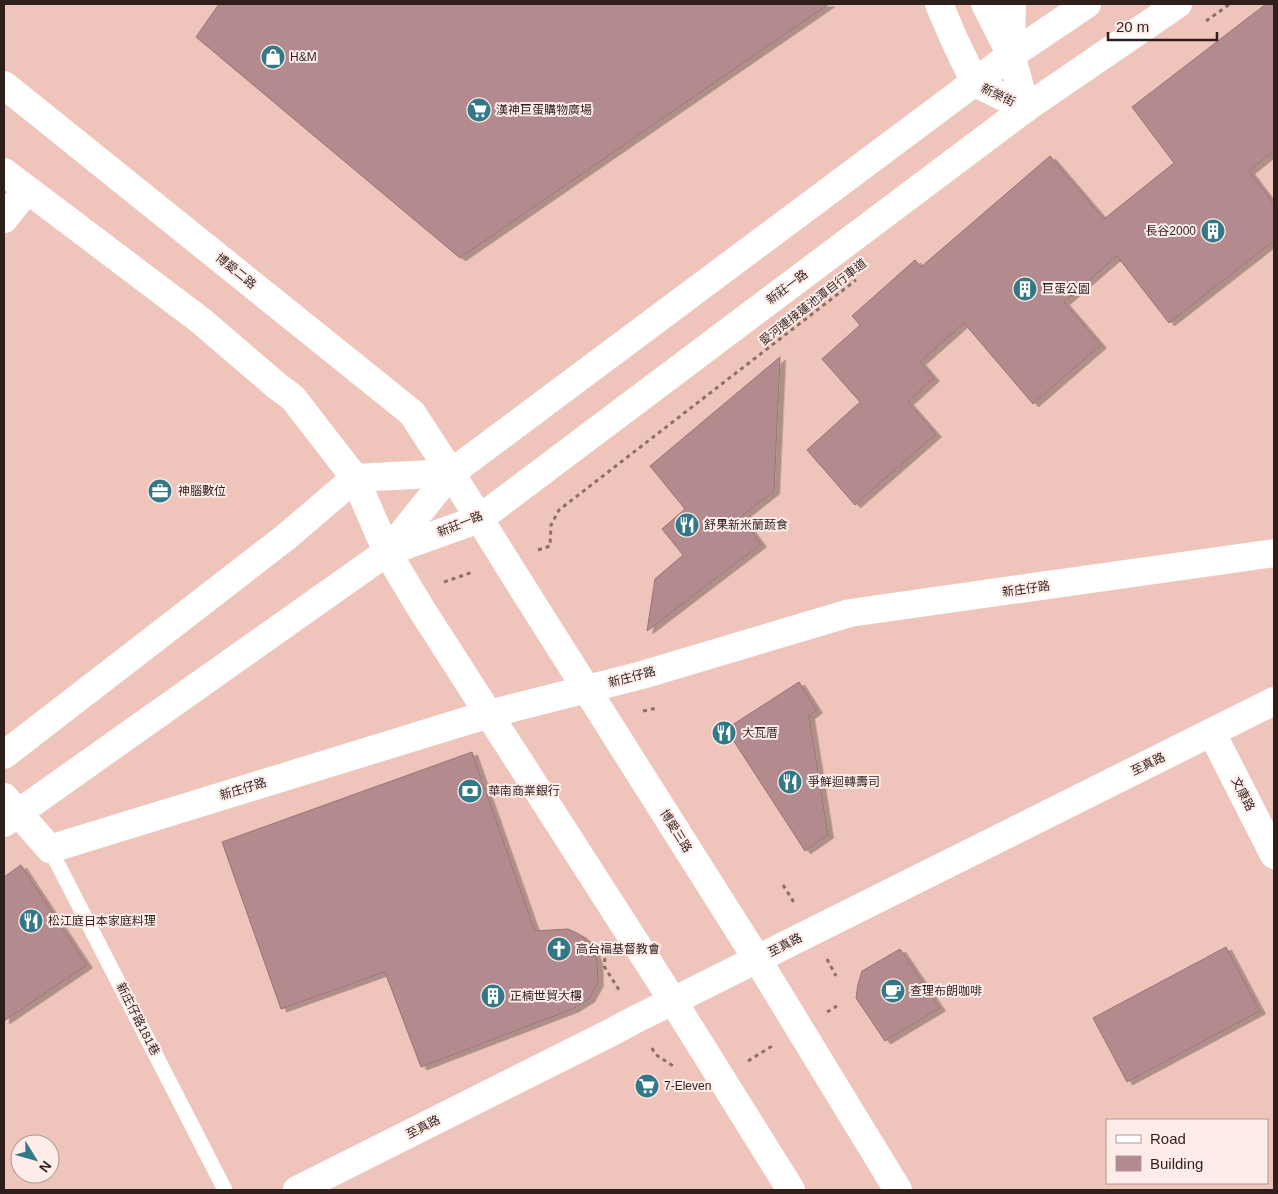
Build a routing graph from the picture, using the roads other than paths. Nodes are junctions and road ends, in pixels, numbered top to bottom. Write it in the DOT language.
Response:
graph roads {
  1 [pos="939,4"];
  2 [pos="985,4"];
  3 [pos="1012,4"];
  4 [pos="1087,4"];
  5 [pos="1178,4"];
  6 [pos="1011,56"];
  7 [pos="975,84"];
  8 [pos="4,85"];
  9 [pos="1026,108"];
  10 [pos="4,172"];
  11 [pos="27,190"];
  12 [pos="4,219"];
  13 [pos="451,473"];
  14 [pos="355,478"];
  15 [pos="479,519"];
  16 [pos="386,552"];
  17 [pos="1274,554"];
  18 [pos="587,689"];
  19 [pos="1274,701"];
  20 [pos="490,714"];
  21 [pos="1212,733"];
  22 [pos="4,755"];
  23 [pos="8,811"];
  24 [pos="50,848"];
  25 [pos="1274,855"];
  26 [pos="757,959"];
  27 [pos="673,1001"];
  28 [pos="225,1190"];
  29 [pos="297,1190"];
  30 [pos="791,1190"];
  31 [pos="898,1190"];
  1 -- 7 [label="street, 新榮街"];
  2 -- 6 [label="street, 新榮街"];
  3 -- 6 [label="street"];
  4 -- 6 [label="street"];
  5 -- 9 [label="street, 新莊一路"];
  6 -- 7 [label="street"];
  6 -- 9 [label="street, 新榮街"];
  7 -- 9 [label="street, 新榮街"];
  7 -- 13 [label="street"];
  8 -- 13 [label="street, 博愛二路"];
  9 -- 15 [label="street, 新莊一路"];
  10 -- 11 [label="street"];
  11 -- 12 [label="street"];
  11 -- 14 [label="street"];
  13 -- 14 [label="street"];
  13 -- 15 [label="street, 博愛三路"];
  13 -- 16 [label="street"];
  14 -- 16 [label="street"];
  14 -- 22 [label="street"];
  15 -- 16 [label="street, 新莊一路"];
  15 -- 18 [label="street, 博愛三路"];
  16 -- 20 [label="street"];
  16 -- 23 [label="street"];
  17 -- 18 [label="street, 新庄仔路"];
  18 -- 20 [label="street, 新庄仔路"];
  18 -- 26 [label="street, 博愛三路"];
  19 -- 21 [label="street, 至真路"];
  20 -- 24 [label="street, 新庄仔路"];
  20 -- 27 [label="street"];
  21 -- 25 [label="street, 文康路"];
  21 -- 26 [label="street, 至真路"];
  23 -- 24 [label="street"];
  24 -- 28 [label="lane, 新庄仔路181巷"];
  26 -- 27 [label="street, 至真路"];
  26 -- 31 [label="street, 博愛三路"];
  27 -- 29 [label="street, 至真路"];
  27 -- 30 [label="street"];
}
